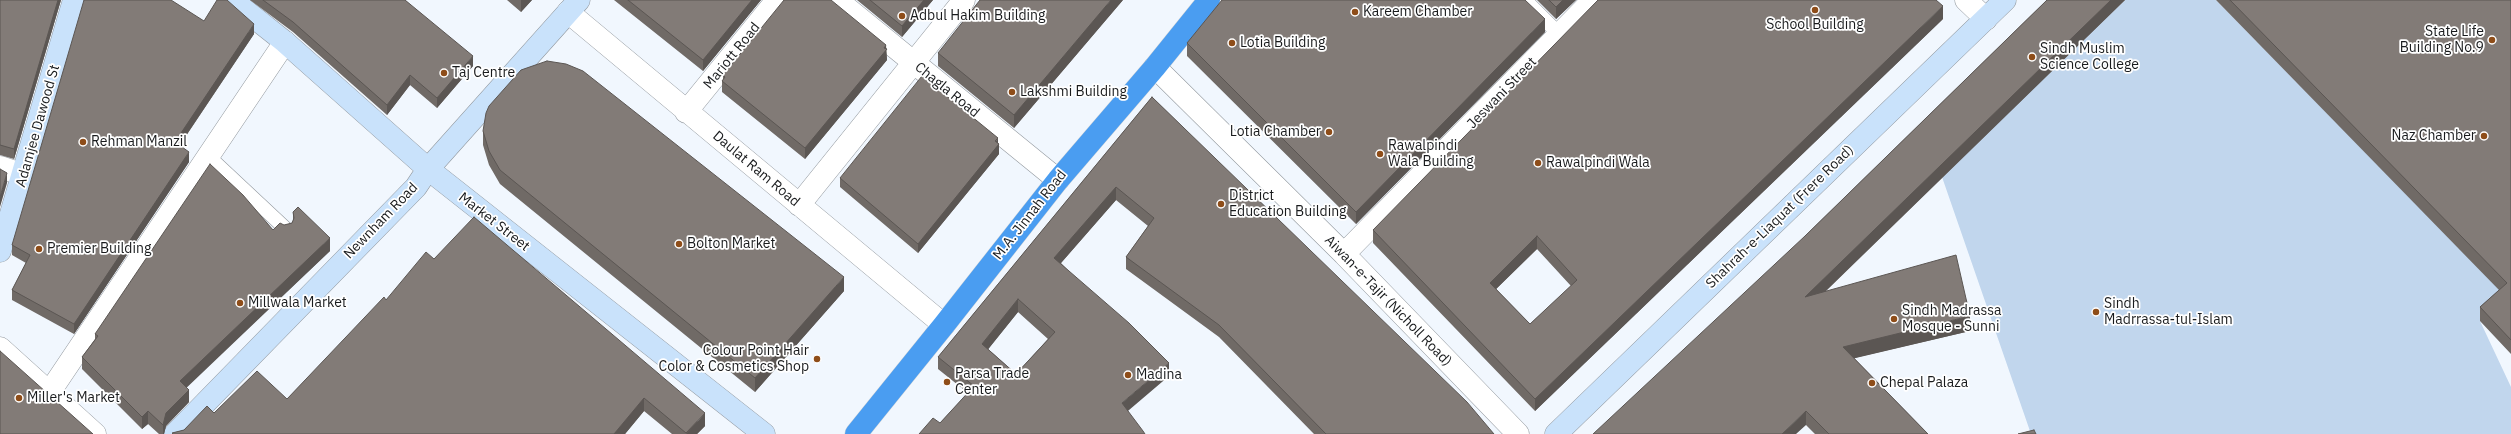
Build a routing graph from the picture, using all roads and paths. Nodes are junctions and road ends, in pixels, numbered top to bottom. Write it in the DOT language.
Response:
graph roads {
  1 [pos="74,0"];
  2 [pos="232,0"];
  3 [pos="777,0"];
  4 [pos="836,0"];
  5 [pos="964,0"];
  6 [pos="1209,0"];
  7 [pos="1525,0"];
  8 [pos="1593,0"];
  9 [pos="1966,0"];
  10 [pos="2005,0"];
  11 [pos="574,6"];
  12 [pos="1986,19"];
  13 [pos="1559,34"];
  14 [pos="285,42"];
  15 [pos="913,62"];
  16 [pos="1155,68"];
  17 [pos="686,112"];
  18 [pos="208,156"];
  19 [pos="0,167"];
  20 [pos="428,169"];
  21 [pos="24,175"];
  22 [pos="1058,180"];
  23 [pos="799,205"];
  24 [pos="286,229"];
  25 [pos="0,251"];
  26 [pos="1344,254"];
  27 [pos="944,325"];
  28 [pos="0,348"];
  29 [pos="50,393"];
  30 [pos="96,434"];
  31 [pos="175,434"];
  32 [pos="764,434"];
  33 [pos="856,434"];
  34 [pos="1518,434"];
  35 [pos="1556,434"];
  1 -- 21 [label="street, Adamjee Dawood St"];
  2 -- 14 [label="street, Market Street"];
  3 -- 17 [label="street, Mariott Road"];
  4 -- 15 [label="street, Chagla Road"];
  5 -- 15 [label="street"];
  6 -- 16 [label="highway, M.A. Jinnah Road"];
  7 -- 13 [label="lane"];
  8 -- 13 [label="street, Jeswani Street"];
  9 -- 12 [label="street"];
  10 -- 12 [label="street, Shahrah-e-Liaquat (Frere Road)"];
  11 -- 17 [label="street, Daulat Ram Road"];
  11 -- 20 [label="street, Newnham Road"];
  12 -- 35 [label="street, Shahrah-e-Liaquat (Frere Road)"];
  13 -- 26 [label="street, Jeswani Street"];
  14 -- 18 [label="street"];
  14 -- 20 [label="street, Market Street"];
  15 -- 22 [label="street, Chagla Road"];
  15 -- 23 [label="street"];
  16 -- 22 [label="highway, M.A. Jinnah Road"];
  16 -- 26 [label="street, Aiwan-e-Tajir (Nicholl Road)"];
  17 -- 23 [label="street, Daulat Ram Road"];
  18 -- 24 [label="lane"];
  18 -- 29 [label="street"];
  19 -- 21 [label="street"];
  20 -- 31 [label="street, Newnham Road"];
  20 -- 32 [label="street, Market Street"];
  21 -- 25 [label="street, Adamjee Dawood St"];
  22 -- 27 [label="highway, M.A. Jinnah Road"];
  23 -- 27 [label="street, Daulat Ram Road"];
  26 -- 34 [label="street, Aiwan-e-Tajir (Nicholl Road)"];
  27 -- 33 [label="highway, M.A. Jinnah Road"];
  28 -- 29 [label="street"];
  29 -- 30 [label="street"];
}
